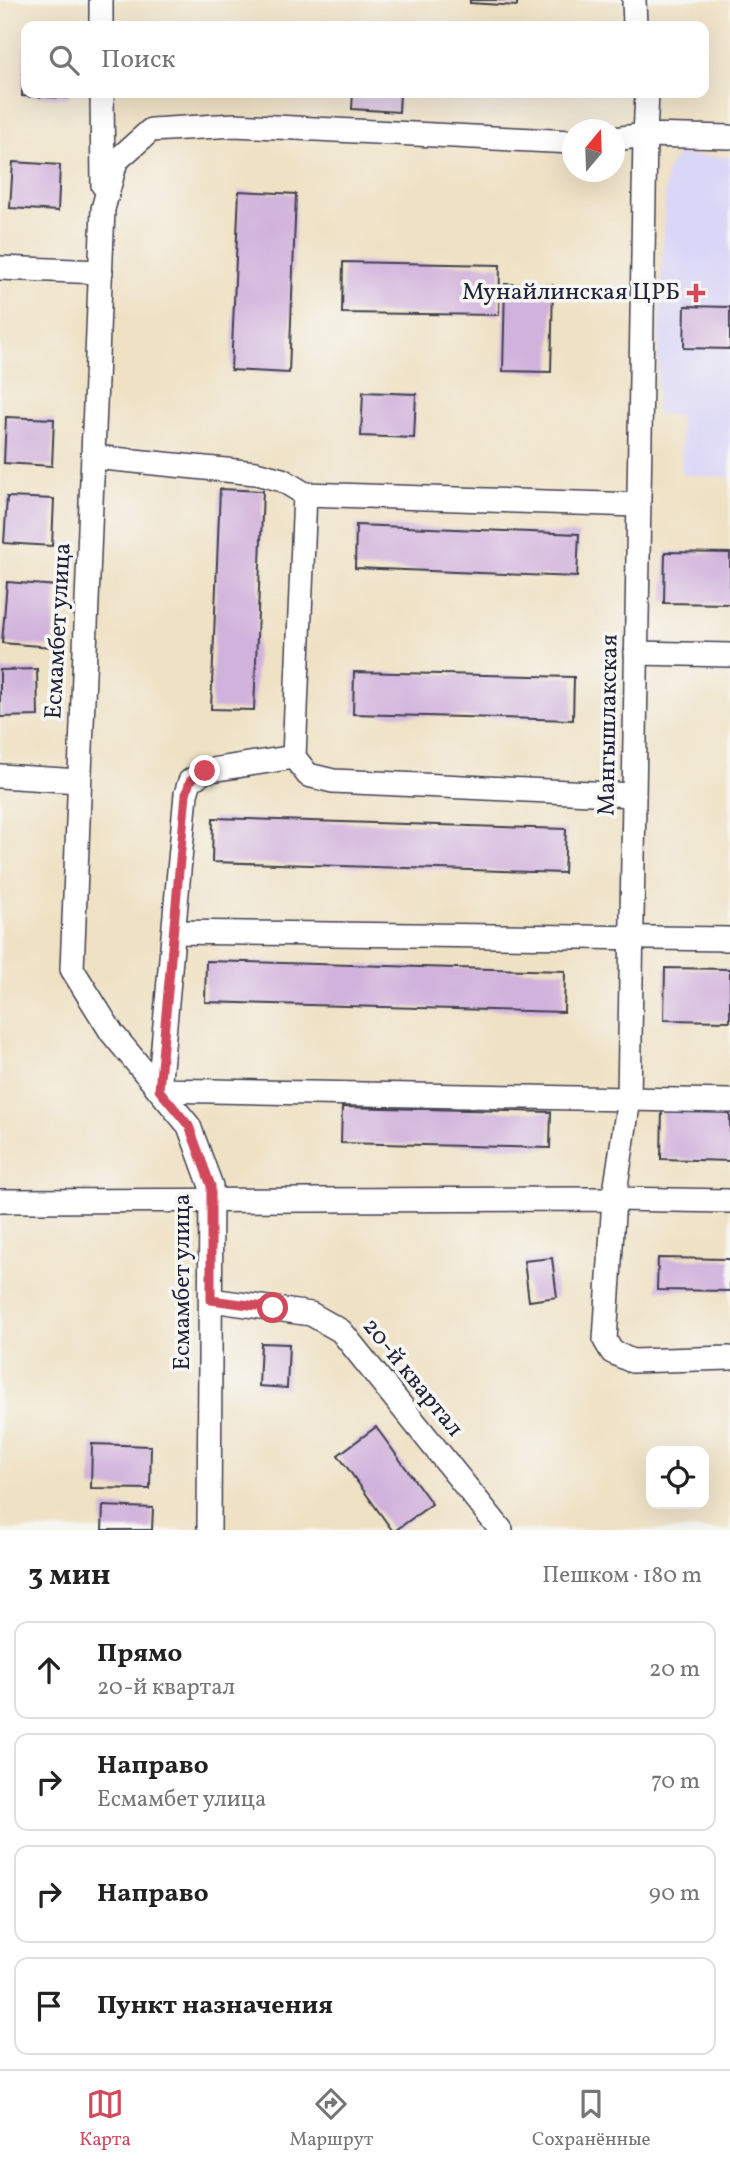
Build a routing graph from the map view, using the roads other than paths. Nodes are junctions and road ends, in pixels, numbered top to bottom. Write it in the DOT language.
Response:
graph roads {
  1 [pos="100,0"];
  2 [pos="634,0"];
  3 [pos="101,21"];
  4 [pos="635,21"];
  5 [pos="102,98"];
  6 [pos="647,98"];
  7 [pos="645,135"];
  8 [pos="730,137"];
  9 [pos="625,138"];
  10 [pos="562,141"];
  11 [pos="103,209"];
  12 [pos="0,268"];
  13 [pos="101,272"];
  14 [pos="93,457"];
  15 [pos="305,494"];
  16 [pos="638,505"];
  17 [pos="636,653"];
  18 [pos="730,655"];
  19 [pos="294,757"];
  20 [pos="0,776"];
  21 [pos="79,781"];
  22 [pos="634,795"];
  23 [pos="174,932"];
  24 [pos="631,937"];
  25 [pos="730,939"];
  26 [pos="159,1090"];
  27 [pos="629,1099"];
  28 [pos="730,1101"];
  29 [pos="614,1199"];
  30 [pos="211,1201"];
  31 [pos="730,1201"];
  32 [pos="0,1202"];
  33 [pos="211,1300"];
  34 [pos="730,1358"];
  35 [pos="209,1530"];
  36 [pos="501,1530"];
  1 -- 3 [label="street"];
  2 -- 4 [label="street"];
  5 -- 11 [label="street"];
  6 -- 7 [label="street, Мангышлакская"];
  7 -- 8 [label="street"];
  7 -- 9 [label="street"];
  7 -- 16 [label="street, Мангышлакская"];
  10 -- 11 [label="street, Есмамбет улица"];
  11 -- 13 [label="street, Есмамбет улица"];
  12 -- 13 [label="street"];
  13 -- 14 [label="street, Есмамбет улица"];
  14 -- 15 [label="street"];
  14 -- 21 [label="street, Есмамбет улица"];
  15 -- 16 [label="street"];
  15 -- 19 [label="street"];
  16 -- 17 [label="street, Мангышлакская"];
  17 -- 18 [label="street"];
  17 -- 22 [label="street, Мангышлакская"];
  19 -- 22 [label="street"];
  19 -- 23 [label="street"];
  20 -- 21 [label="street"];
  21 -- 26 [label="street, Есмамбет улица"];
  22 -- 24 [label="street, Мангышлакская"];
  23 -- 24 [label="street"];
  23 -- 26 [label="street"];
  24 -- 25 [label="street"];
  24 -- 27 [label="street, Мангышлакская"];
  26 -- 27 [label="street"];
  26 -- 30 [label="street, Есмамбет улица"];
  27 -- 28 [label="street"];
  27 -- 29 [label="street, Мангышлакская"];
  29 -- 30 [label="street"];
  29 -- 31 [label="street"];
  29 -- 34 [label="street, Мангышлакская"];
  30 -- 32 [label="street"];
  30 -- 33 [label="street, Есмамбет улица"];
  33 -- 35 [label="street, Есмамбет улица"];
  33 -- 36 [label="street, 20-й квартал"];
}
